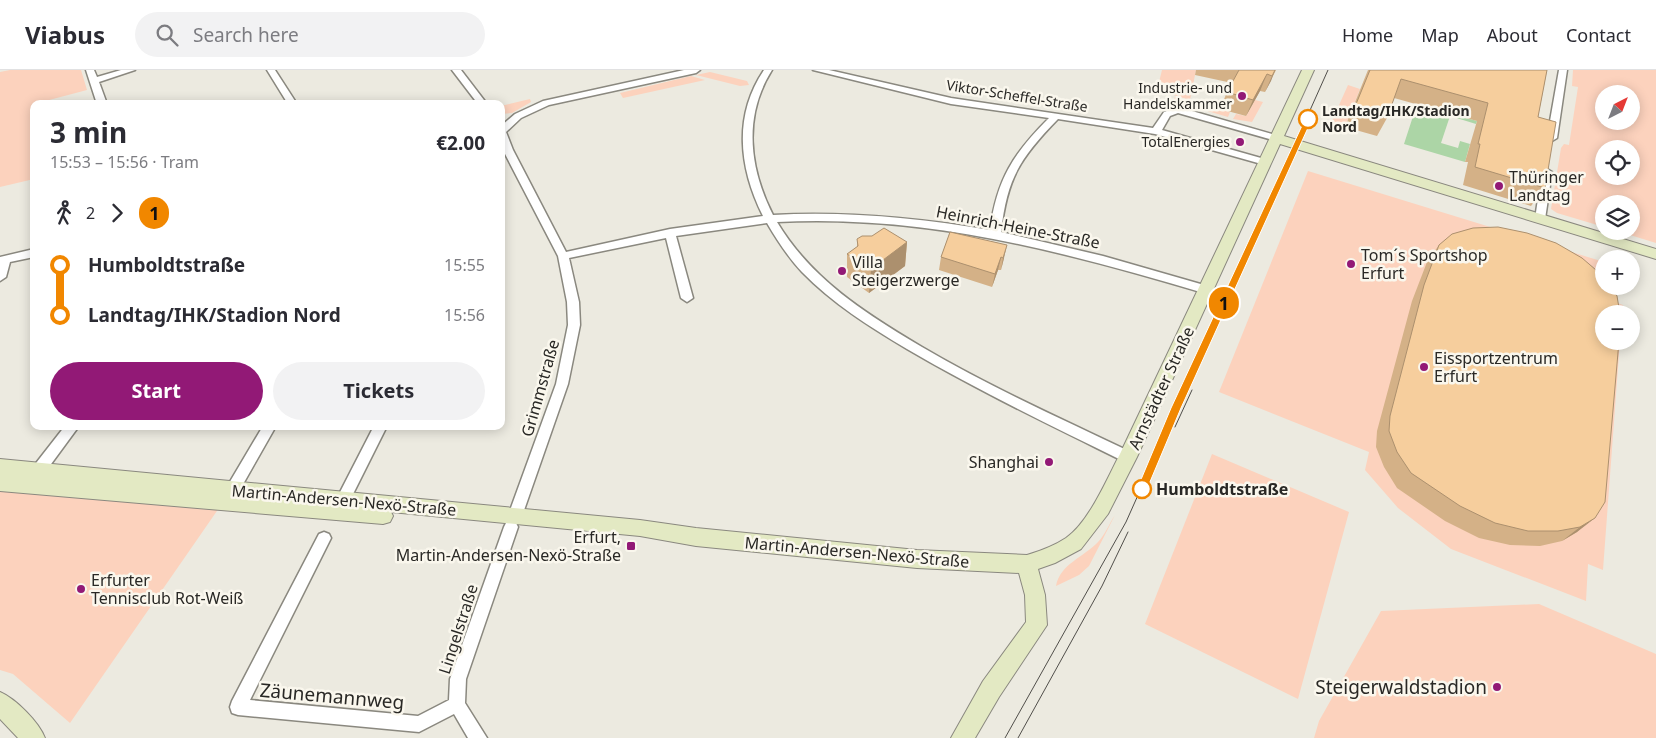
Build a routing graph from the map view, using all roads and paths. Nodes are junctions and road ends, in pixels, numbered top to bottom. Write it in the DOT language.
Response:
graph roads {
  1 [pos="90,70"];
  2 [pos="131,70"];
  3 [pos="270,70"];
  4 [pos="456,70"];
  5 [pos="696,70"];
  6 [pos="768,70"];
  7 [pos="817,70"];
  8 [pos="1308,70"];
  9 [pos="1563,70"];
  10 [pos="94,81"];
  11 [pos="101,100"];
  12 [pos="290,100"];
  13 [pos="480,100"];
  14 [pos="1055,117"];
  15 [pos="505,127"];
  16 [pos="1156,131"];
  17 [pos="1276,138"];
  18 [pos="505,142"];
  19 [pos="1265,162"];
  20 [pos="769,219"];
  21 [pos="1540,219"];
  22 [pos="670,234"];
  23 [pos="995,235"];
  24 [pos="30,254"];
  25 [pos="1656,254"];
  26 [pos="563,256"];
  27 [pos="3,260"];
  28 [pos="0,278"];
  29 [pos="1207,290"];
  30 [pos="687,298"];
  31 [pos="70,430"];
  32 [pos="268,430"];
  33 [pos="379,430"];
  34 [pos="1128,457"];
  35 [pos="0,467"];
  36 [pos="38,471"];
  37 [pos="0,482"];
  38 [pos="233,489"];
  39 [pos="343,500"];
  40 [pos="513,522"];
  41 [pos="324,538"];
  42 [pos="1027,564"];
  43 [pos="0,703"];
  44 [pos="457,704"];
  45 [pos="34,738"];
  46 [pos="479,738"];
  47 [pos="962,738"];
  1 -- 10 [label="street"];
  2 -- 10 [label="street"];
  3 -- 12 [label="street"];
  4 -- 13 [label="street"];
  5 -- 15 [label="street"];
  6 -- 20 [label="street"];
  7 -- 14 [label="street, Viktor-Scheffel-Straße"];
  8 -- 17 [label="main road, Arnstädter Straße"];
  9 -- 21 [label="street"];
  10 -- 11 [label="street"];
  14 -- 16 [label="street, Viktor-Scheffel-Straße"];
  14 -- 23 [label="street"];
  16 -- 17 [label="street"];
  16 -- 19 [label="street, Viktor-Scheffel-Straße"];
  17 -- 19 [label="main road, Arnstädter Straße"];
  17 -- 21 [label="main road"];
  18 -- 26 [label="street, Grimmstraße"];
  19 -- 29 [label="main road, Arnstädter Straße"];
  20 -- 22 [label="street, Heinrich-Heine-Straße"];
  20 -- 23 [label="street, Heinrich-Heine-Straße"];
  20 -- 34 [label="street"];
  21 -- 25 [label="main road"];
  22 -- 26 [label="street, Heinrich-Heine-Straße"];
  22 -- 30 [label="street"];
  23 -- 29 [label="street, Heinrich-Heine-Straße"];
  24 -- 27 [label="street"];
  26 -- 40 [label="street, Grimmstraße"];
  27 -- 28 [label="street"];
  29 -- 34 [label="main road, Arnstädter Straße"];
  31 -- 36 [label="street"];
  32 -- 38 [label="street"];
  33 -- 39 [label="street"];
  34 -- 42 [label="main road, Arnstädter Straße"];
  35 -- 36 [label="main road, Martin-Andersen-Nexö-Straße"];
  36 -- 38 [label="main road, Martin-Andersen-Nexö-Straße"];
  37 -- 40 [label="main road, Martin-Andersen-Nexö-Straße"];
  38 -- 39 [label="main road, Martin-Andersen-Nexö-Straße"];
  39 -- 40 [label="main road, Martin-Andersen-Nexö-Straße"];
  40 -- 42 [label="main road, Martin-Andersen-Nexö-Straße"];
  40 -- 44 [label="street, Lingelstraße"];
  41 -- 44 [label="street, Zäunemannweg"];
  42 -- 47 [label="main road"];
  43 -- 45 [label="main road"];
  44 -- 46 [label="street"];
}
